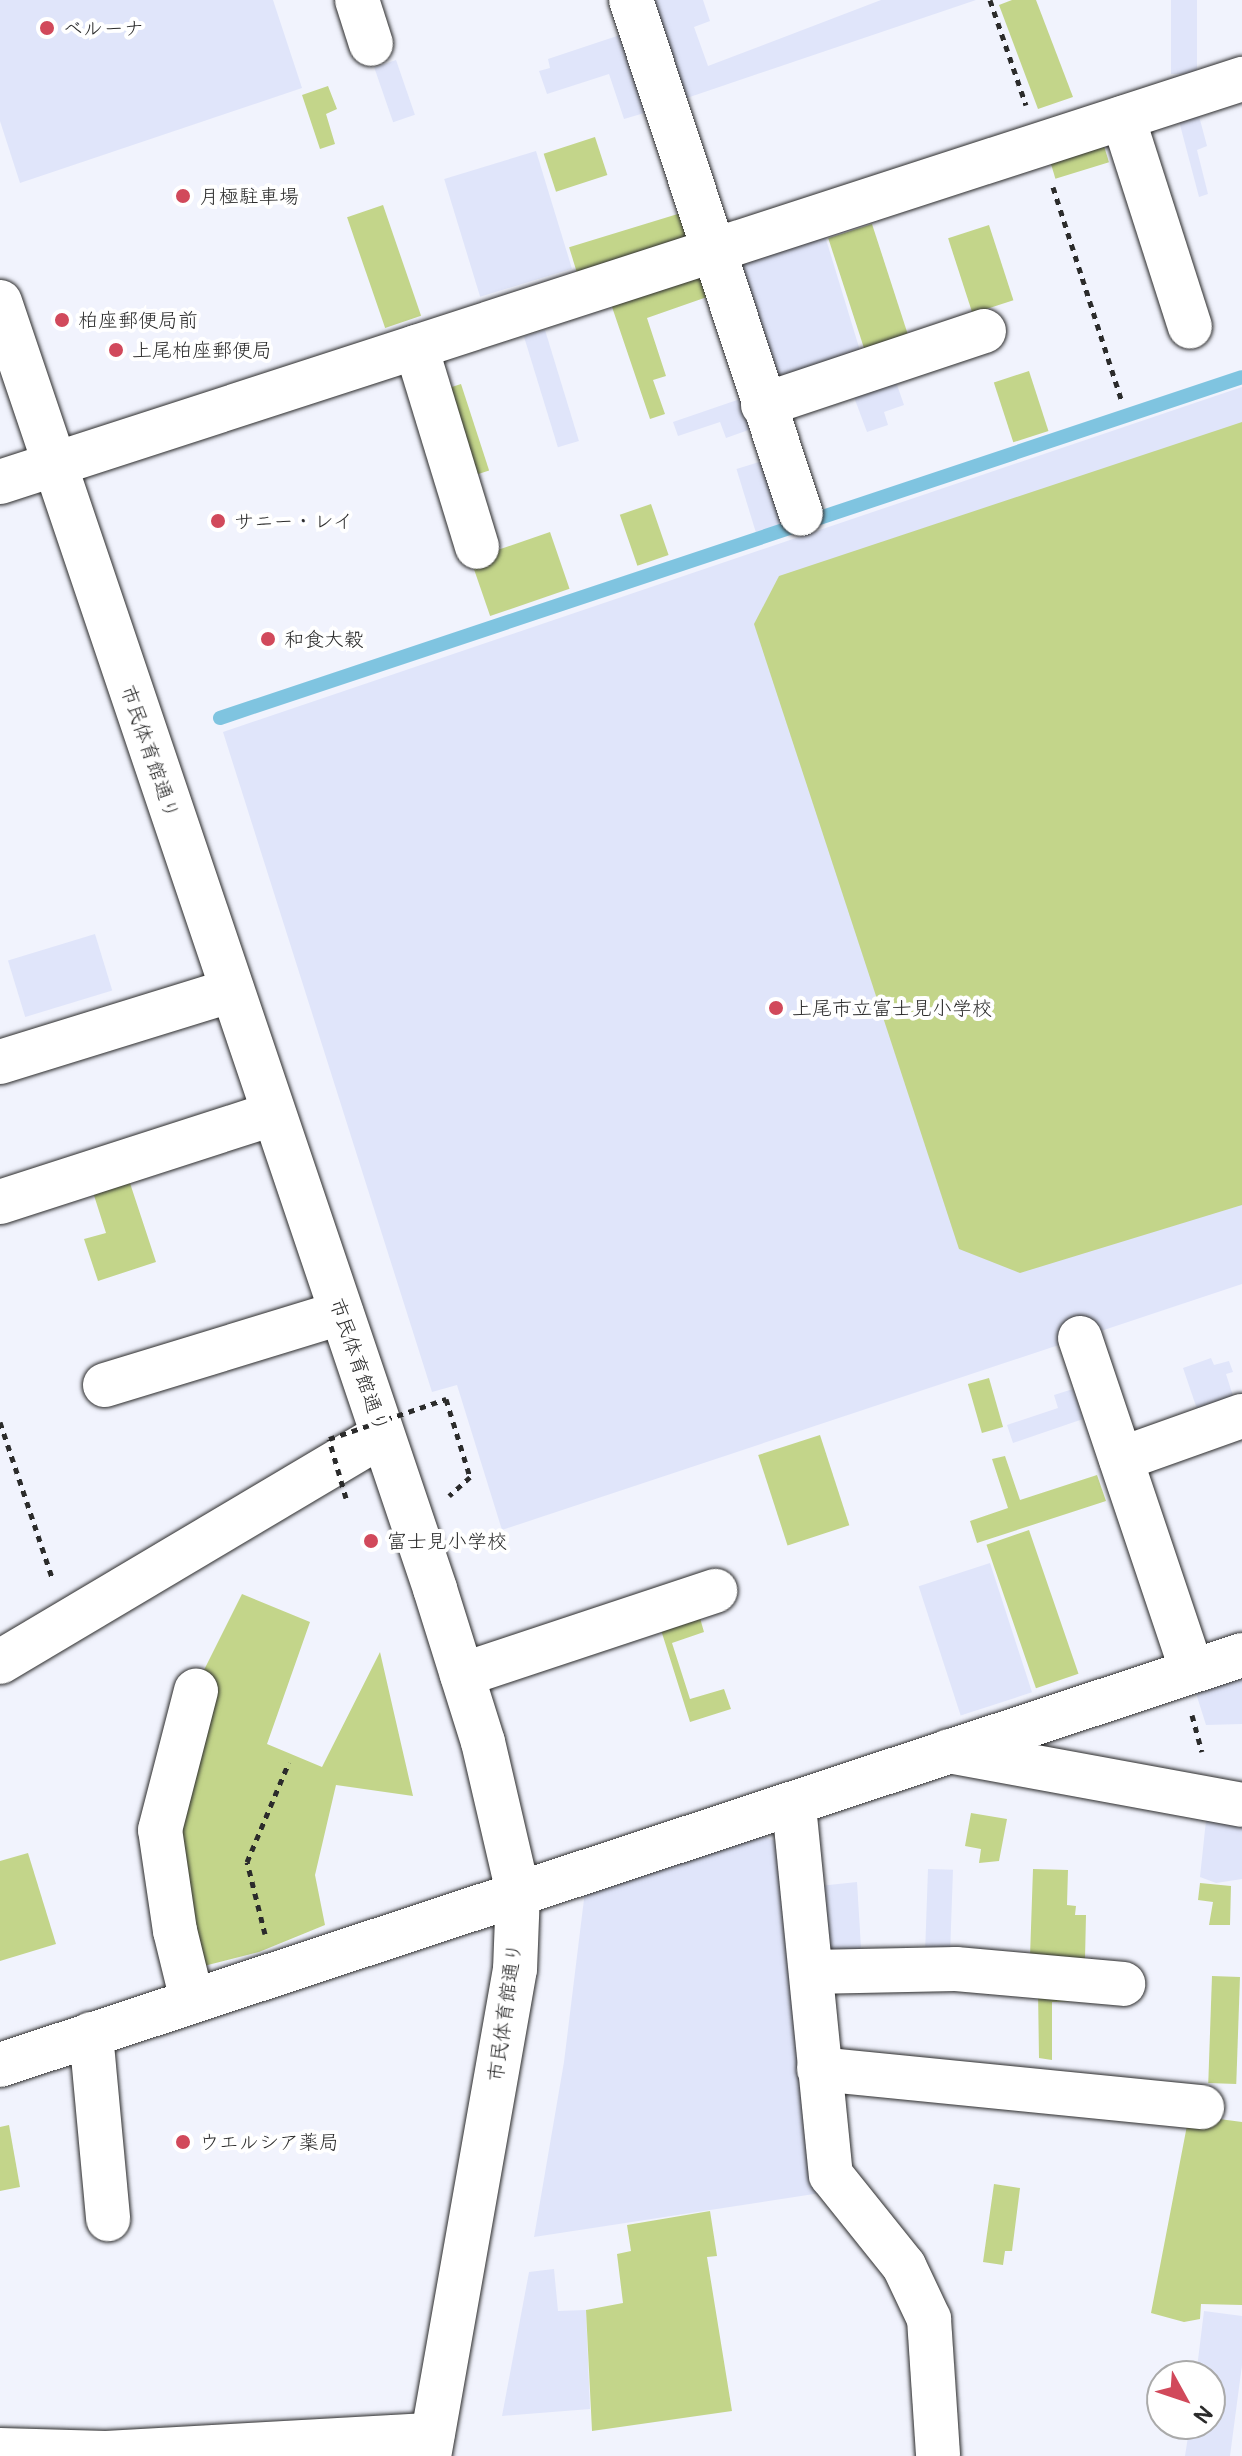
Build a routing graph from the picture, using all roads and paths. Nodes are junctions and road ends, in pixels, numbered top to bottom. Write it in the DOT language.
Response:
graph roads {
  1 [pos="357,0"];
  2 [pos="631,0"];
  3 [pos="990,0"];
  4 [pos="371,44"];
  5 [pos="1242,79"];
  6 [pos="1123,118"];
  7 [pos="1040,147"];
  8 [pos="713,253"];
  9 [pos="0,302"];
  10 [pos="1190,327"];
  11 [pos="984,331"];
  12 [pos="416,347"];
  13 [pos="1121,399"];
  14 [pos="763,405"];
  15 [pos="53,465"];
  16 [pos="0,482"];
  17 [pos="801,514"];
  18 [pos="477,547"];
  19 [pos="232,990"];
  20 [pos="0,1062"];
  21 [pos="273,1114"];
  22 [pos="0,1202"];
  23 [pos="341,1313"];
  24 [pos="1080,1338"];
  25 [pos="105,1385"];
  26 [pos="1242,1416"];
  27 [pos="0,1422"];
  28 [pos="382,1435"];
  29 [pos="1121,1459"];
  30 [pos="447,1497"];
  31 [pos="346,1498"];
  32 [pos="715,1591"];
  33 [pos="67,1623"];
  34 [pos="1242,1655"];
  35 [pos="0,1662"];
  36 [pos="1186,1673"];
  37 [pos="462,1675"];
  38 [pos="196,1691"];
  39 [pos="944,1750"];
  40 [pos="289,1762"];
  41 [pos="1227,1802"];
  42 [pos="794,1806"];
  43 [pos="518,1892"];
  44 [pos="811,1972"];
  45 [pos="275,1973"];
  46 [pos="1123,1984"];
  47 [pos="192,2000"];
  48 [pos="91,2034"];
  49 [pos="0,2065"];
  50 [pos="819,2069"];
  51 [pos="1202,2107"];
  52 [pos="108,2219"];
  53 [pos="431,2445"];
  54 [pos="17,2452"];
  55 [pos="938,2456"];
  1 -- 4 [label="street"];
  2 -- 8 [label="street"];
  3 -- 7 [label="path"];
  5 -- 6 [label="street"];
  6 -- 7 [label="street"];
  6 -- 10 [label="street"];
  7 -- 8 [label="street"];
  7 -- 13 [label="path"];
  8 -- 12 [label="street"];
  8 -- 14 [label="street"];
  9 -- 15 [label="street, 市民体育館通り"];
  11 -- 14 [label="street"];
  12 -- 15 [label="street"];
  12 -- 18 [label="street"];
  14 -- 17 [label="street"];
  15 -- 16 [label="street"];
  15 -- 19 [label="street, 市民体育館通り"];
  19 -- 20 [label="street"];
  19 -- 21 [label="street, 市民体育館通り"];
  21 -- 22 [label="street"];
  21 -- 23 [label="street, 市民体育館通り"];
  23 -- 25 [label="street"];
  23 -- 28 [label="street, 市民体育館通り"];
  24 -- 29 [label="street"];
  26 -- 29 [label="street"];
  27 -- 33 [label="path"];
  28 -- 33 [label="street"];
  28 -- 37 [label="street, 市民体育館通り"];
  29 -- 36 [label="street"];
  30 -- 31 [label="path, bridge"];
  32 -- 37 [label="street"];
  33 -- 35 [label="street"];
  34 -- 36 [label="street"];
  36 -- 39 [label="street"];
  36 -- 41 [label="path"];
  37 -- 43 [label="street, 市民体育館通り"];
  38 -- 47 [label="street"];
  39 -- 41 [label="street"];
  39 -- 42 [label="street"];
  40 -- 45 [label="path"];
  42 -- 43 [label="street"];
  42 -- 44 [label="street"];
  43 -- 45 [label="street"];
  43 -- 53 [label="street, 市民体育館通り"];
  44 -- 46 [label="street"];
  44 -- 50 [label="street"];
  45 -- 47 [label="street"];
  47 -- 48 [label="street"];
  48 -- 49 [label="street"];
  48 -- 52 [label="street"];
  50 -- 51 [label="street"];
  50 -- 55 [label="street"];
  53 -- 54 [label="street"];
}
